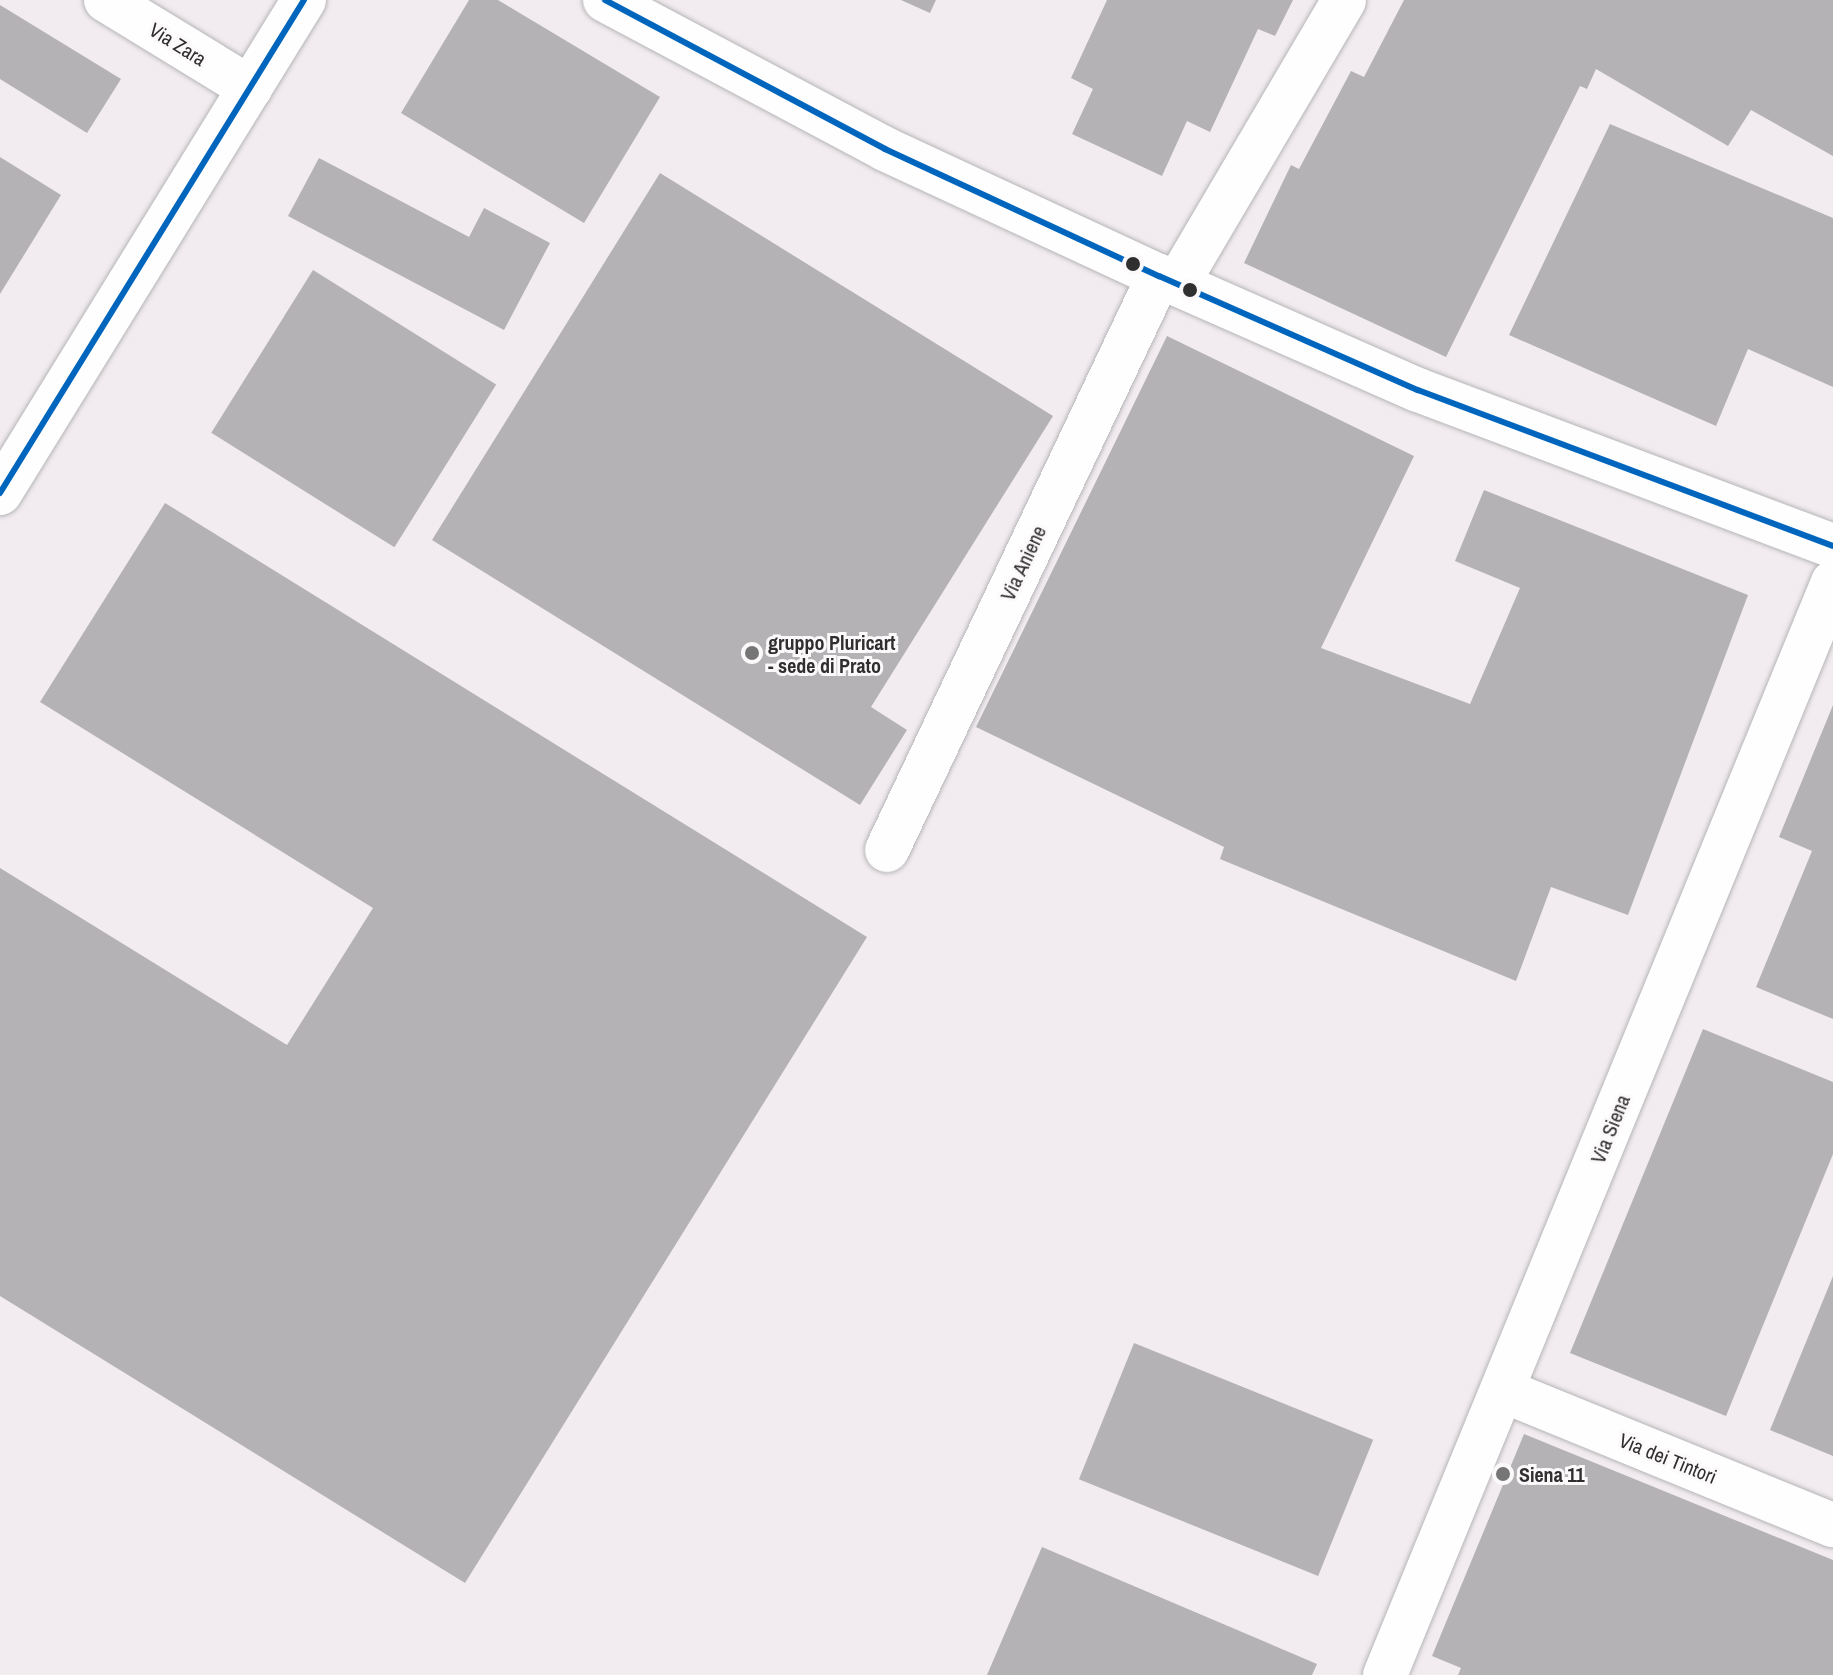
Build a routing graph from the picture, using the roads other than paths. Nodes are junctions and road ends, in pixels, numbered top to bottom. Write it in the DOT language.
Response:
graph roads {
  1 [pos="106,0"];
  2 [pos="304,0"];
  3 [pos="605,0"];
  4 [pos="1344,0"];
  5 [pos="250,88"];
  6 [pos="1168,280"];
  7 [pos="0,493"];
  8 [pos="1833,546"];
  9 [pos="1833,582"];
  10 [pos="887,850"];
  11 [pos="1504,1391"];
  12 [pos="1833,1525"];
  13 [pos="1385,1675"];
  1 -- 5 [label="street, Via Zara"];
  2 -- 5 [label="street"];
  3 -- 6 [label="street"];
  4 -- 6 [label="street, Via Aniene"];
  5 -- 7 [label="street"];
  6 -- 8 [label="street"];
  6 -- 10 [label="street, Via Aniene"];
  9 -- 11 [label="street, Via Siena"];
  11 -- 12 [label="street, Via dei Tintori"];
  11 -- 13 [label="street, Via Siena"];
}
